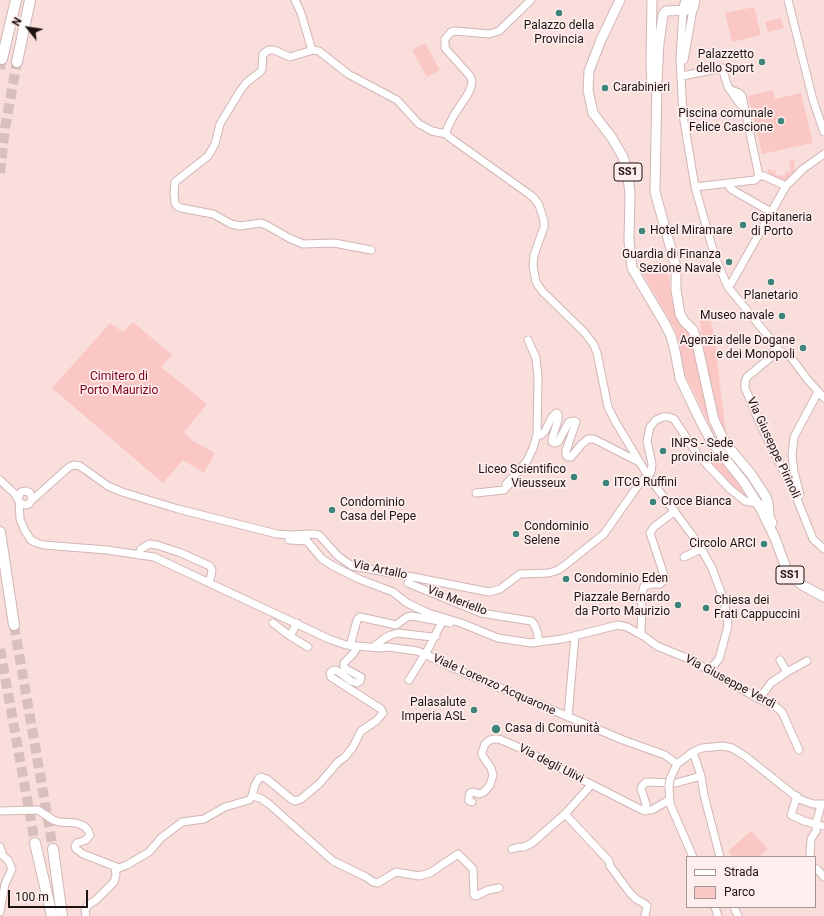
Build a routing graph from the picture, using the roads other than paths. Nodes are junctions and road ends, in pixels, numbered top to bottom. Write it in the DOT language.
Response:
graph roads {
  1 [pos="16,0"];
  2 [pos="30,0"];
  3 [pos="295,0"];
  4 [pos="620,0"];
  5 [pos="652,0"];
  6 [pos="686,0"];
  7 [pos="788,0"];
  8 [pos="528,1"];
  9 [pos="694,4"];
  10 [pos="683,11"];
  11 [pos="311,47"];
  12 [pos="2,59"];
  13 [pos="17,62"];
  14 [pos="682,76"];
  15 [pos="656,86"];
  16 [pos="824,132"];
  17 [pos="446,134"];
  18 [pos="824,154"];
  19 [pos="759,176"];
  20 [pos="728,184"];
  21 [pos="786,186"];
  22 [pos="695,187"];
  23 [pos="771,212"];
  24 [pos="371,250"];
  25 [pos="728,287"];
  26 [pos="528,340"];
  27 [pos="775,348"];
  28 [pos="818,392"];
  29 [pos="824,398"];
  30 [pos="537,435"];
  31 [pos="640,462"];
  32 [pos="516,474"];
  33 [pos="648,476"];
  34 [pos="0,480"];
  35 [pos="506,484"];
  36 [pos="47,487"];
  37 [pos="476,493"];
  38 [pos="800,495"];
  39 [pos="22,496"];
  40 [pos="30,502"];
  41 [pos="763,504"];
  42 [pos="675,511"];
  43 [pos="23,524"];
  44 [pos="259,530"];
  45 [pos="0,532"];
  46 [pos="775,538"];
  47 [pos="701,549"];
  48 [pos="824,550"];
  49 [pos="138,555"];
  50 [pos="684,557"];
  51 [pos="209,582"];
  52 [pos="408,583"];
  53 [pos="824,597"];
  54 [pos="442,622"];
  55 [pos="273,624"];
  56 [pos="297,624"];
  57 [pos="14,625"];
  58 [pos="468,626"];
  59 [pos="641,635"];
  60 [pos="290,636"];
  61 [pos="436,636"];
  62 [pos="575,636"];
  63 [pos="539,642"];
  64 [pos="387,643"];
  65 [pos="350,646"];
  66 [pos="358,646"];
  67 [pos="308,647"];
  68 [pos="426,652"];
  69 [pos="780,660"];
  70 [pos="807,661"];
  71 [pos="708,669"];
  72 [pos="787,672"];
  73 [pos="409,680"];
  74 [pos="759,699"];
  75 [pos="568,717"];
  76 [pos="799,750"];
  77 [pos="693,752"];
  78 [pos="677,764"];
  79 [pos="701,776"];
  80 [pos="591,785"];
  81 [pos="252,796"];
  82 [pos="797,796"];
  83 [pos="669,800"];
  84 [pos="472,802"];
  85 [pos="822,805"];
  86 [pos="0,811"];
  87 [pos="645,811"];
  88 [pos="565,814"];
  89 [pos="816,824"];
  90 [pos="824,826"];
  91 [pos="35,843"];
  92 [pos="0,847"];
  93 [pos="53,849"];
  94 [pos="512,849"];
  95 [pos="692,856"];
  96 [pos="720,856"];
  97 [pos="810,856"];
  98 [pos="115,867"];
  99 [pos="817,869"];
  100 [pos="824,877"];
  101 [pos="499,888"];
  102 [pos="0,912"];
  103 [pos="86,915"];
  104 [pos="52,916"];
  105 [pos="62,916"];
  106 [pos="646,916"];
  1 -- 12 [label="highway"];
  2 -- 13 [label="highway"];
  3 -- 11 [label="street"];
  4 -- 41 [label="main road, SS1"];
  5 -- 15 [label="main road, SS1"];
  6 -- 10 [label="main road"];
  7 -- 16 [label="street"];
  8 -- 17 [label="street"];
  9 -- 10 [label="main road"];
  9 -- 14 [label="street"];
  10 -- 14 [label="street"];
  10 -- 15 [label="main road"];
  14 -- 19 [label="street"];
  14 -- 22 [label="street"];
  15 -- 41 [label="main road, SS1"];
  17 -- 24 [label="street"];
  17 -- 31 [label="street"];
  18 -- 21 [label="street"];
  19 -- 20 [label="street"];
  19 -- 21 [label="street"];
  20 -- 22 [label="street"];
  20 -- 23 [label="street"];
  21 -- 23 [label="street"];
  22 -- 25 [label="street"];
  23 -- 25 [label="street"];
  25 -- 27 [label="street"];
  26 -- 30 [label="street"];
  27 -- 28 [label="street"];
  27 -- 48 [label="street, Via Giuseppe Pirinoli"];
  28 -- 29 [label="street"];
  28 -- 38 [label="street"];
  30 -- 31 [label="street"];
  30 -- 32 [label="street"];
  31 -- 33 [label="street"];
  32 -- 35 [label="street"];
  32 -- 37 [label="street"];
  33 -- 41 [label="street"];
  33 -- 42 [label="street"];
  33 -- 44 [label="street, Via Artallo"];
  34 -- 39 [label="street"];
  36 -- 39 [label="street, Via Artallo"];
  36 -- 40 [label="street, Via Artallo"];
  36 -- 44 [label="street, Via Artallo"];
  39 -- 40 [label="street"];
  39 -- 40 [label="street"];
  39 -- 43 [label="street"];
  40 -- 43 [label="street"];
  41 -- 46 [label="main road, SS1"];
  41 -- 46 [label="main road, SS1"];
  42 -- 47 [label="street"];
  42 -- 59 [label="street"];
  43 -- 49 [label="street"];
  44 -- 58 [label="street, Via Giuseppe Verdi"];
  45 -- 57 [label="highway"];
  46 -- 53 [label="main road, SS1"];
  47 -- 50 [label="street"];
  47 -- 71 [label="street"];
  49 -- 51 [label="street"];
  49 -- 51 [label="street"];
  51 -- 56 [label="street"];
  52 -- 63 [label="street, Via Meriello"];
  54 -- 58 [label="street"];
  54 -- 61 [label="street"];
  54 -- 65 [label="street"];
  55 -- 60 [label="street"];
  56 -- 60 [label="street"];
  56 -- 65 [label="street"];
  58 -- 63 [label="street, Via Giuseppe Verdi"];
  59 -- 62 [label="street, Via Giuseppe Verdi"];
  59 -- 71 [label="street, Via Giuseppe Verdi"];
  60 -- 67 [label="street"];
  61 -- 64 [label="street"];
  61 -- 68 [label="street"];
  62 -- 63 [label="street, Via Giuseppe Verdi"];
  62 -- 75 [label="street"];
  64 -- 66 [label="street"];
  64 -- 68 [label="street, Viale Lorenzo Acquarone"];
  65 -- 66 [label="street"];
  66 -- 81 [label="street"];
  68 -- 73 [label="street"];
  68 -- 75 [label="street, Viale Lorenzo Acquarone"];
  69 -- 72 [label="street"];
  70 -- 72 [label="street"];
  71 -- 74 [label="street, Via Giuseppe Verdi"];
  72 -- 74 [label="street"];
  74 -- 76 [label="street, Via Giuseppe Verdi"];
  75 -- 78 [label="street, Viale Lorenzo Acquarone"];
  77 -- 78 [label="street"];
  77 -- 79 [label="street"];
  77 -- 82 [label="street"];
  78 -- 83 [label="street"];
  79 -- 87 [label="street"];
  79 -- 96 [label="street"];
  80 -- 84 [label="street, Via degli Ulivi"];
  80 -- 87 [label="street, Via degli Ulivi"];
  80 -- 88 [label="street"];
  81 -- 98 [label="street"];
  81 -- 101 [label="street"];
  82 -- 85 [label="street"];
  82 -- 89 [label="street"];
  83 -- 87 [label="street"];
  83 -- 95 [label="street"];
  85 -- 89 [label="street"];
  86 -- 98 [label="street"];
  88 -- 94 [label="street"];
  88 -- 106 [label="street"];
  89 -- 90 [label="street"];
  89 -- 97 [label="street"];
  91 -- 104 [label="highway"];
  92 -- 102 [label="street"];
  93 -- 105 [label="highway"];
  98 -- 103 [label="street"];
  99 -- 100 [label="street"];
}
